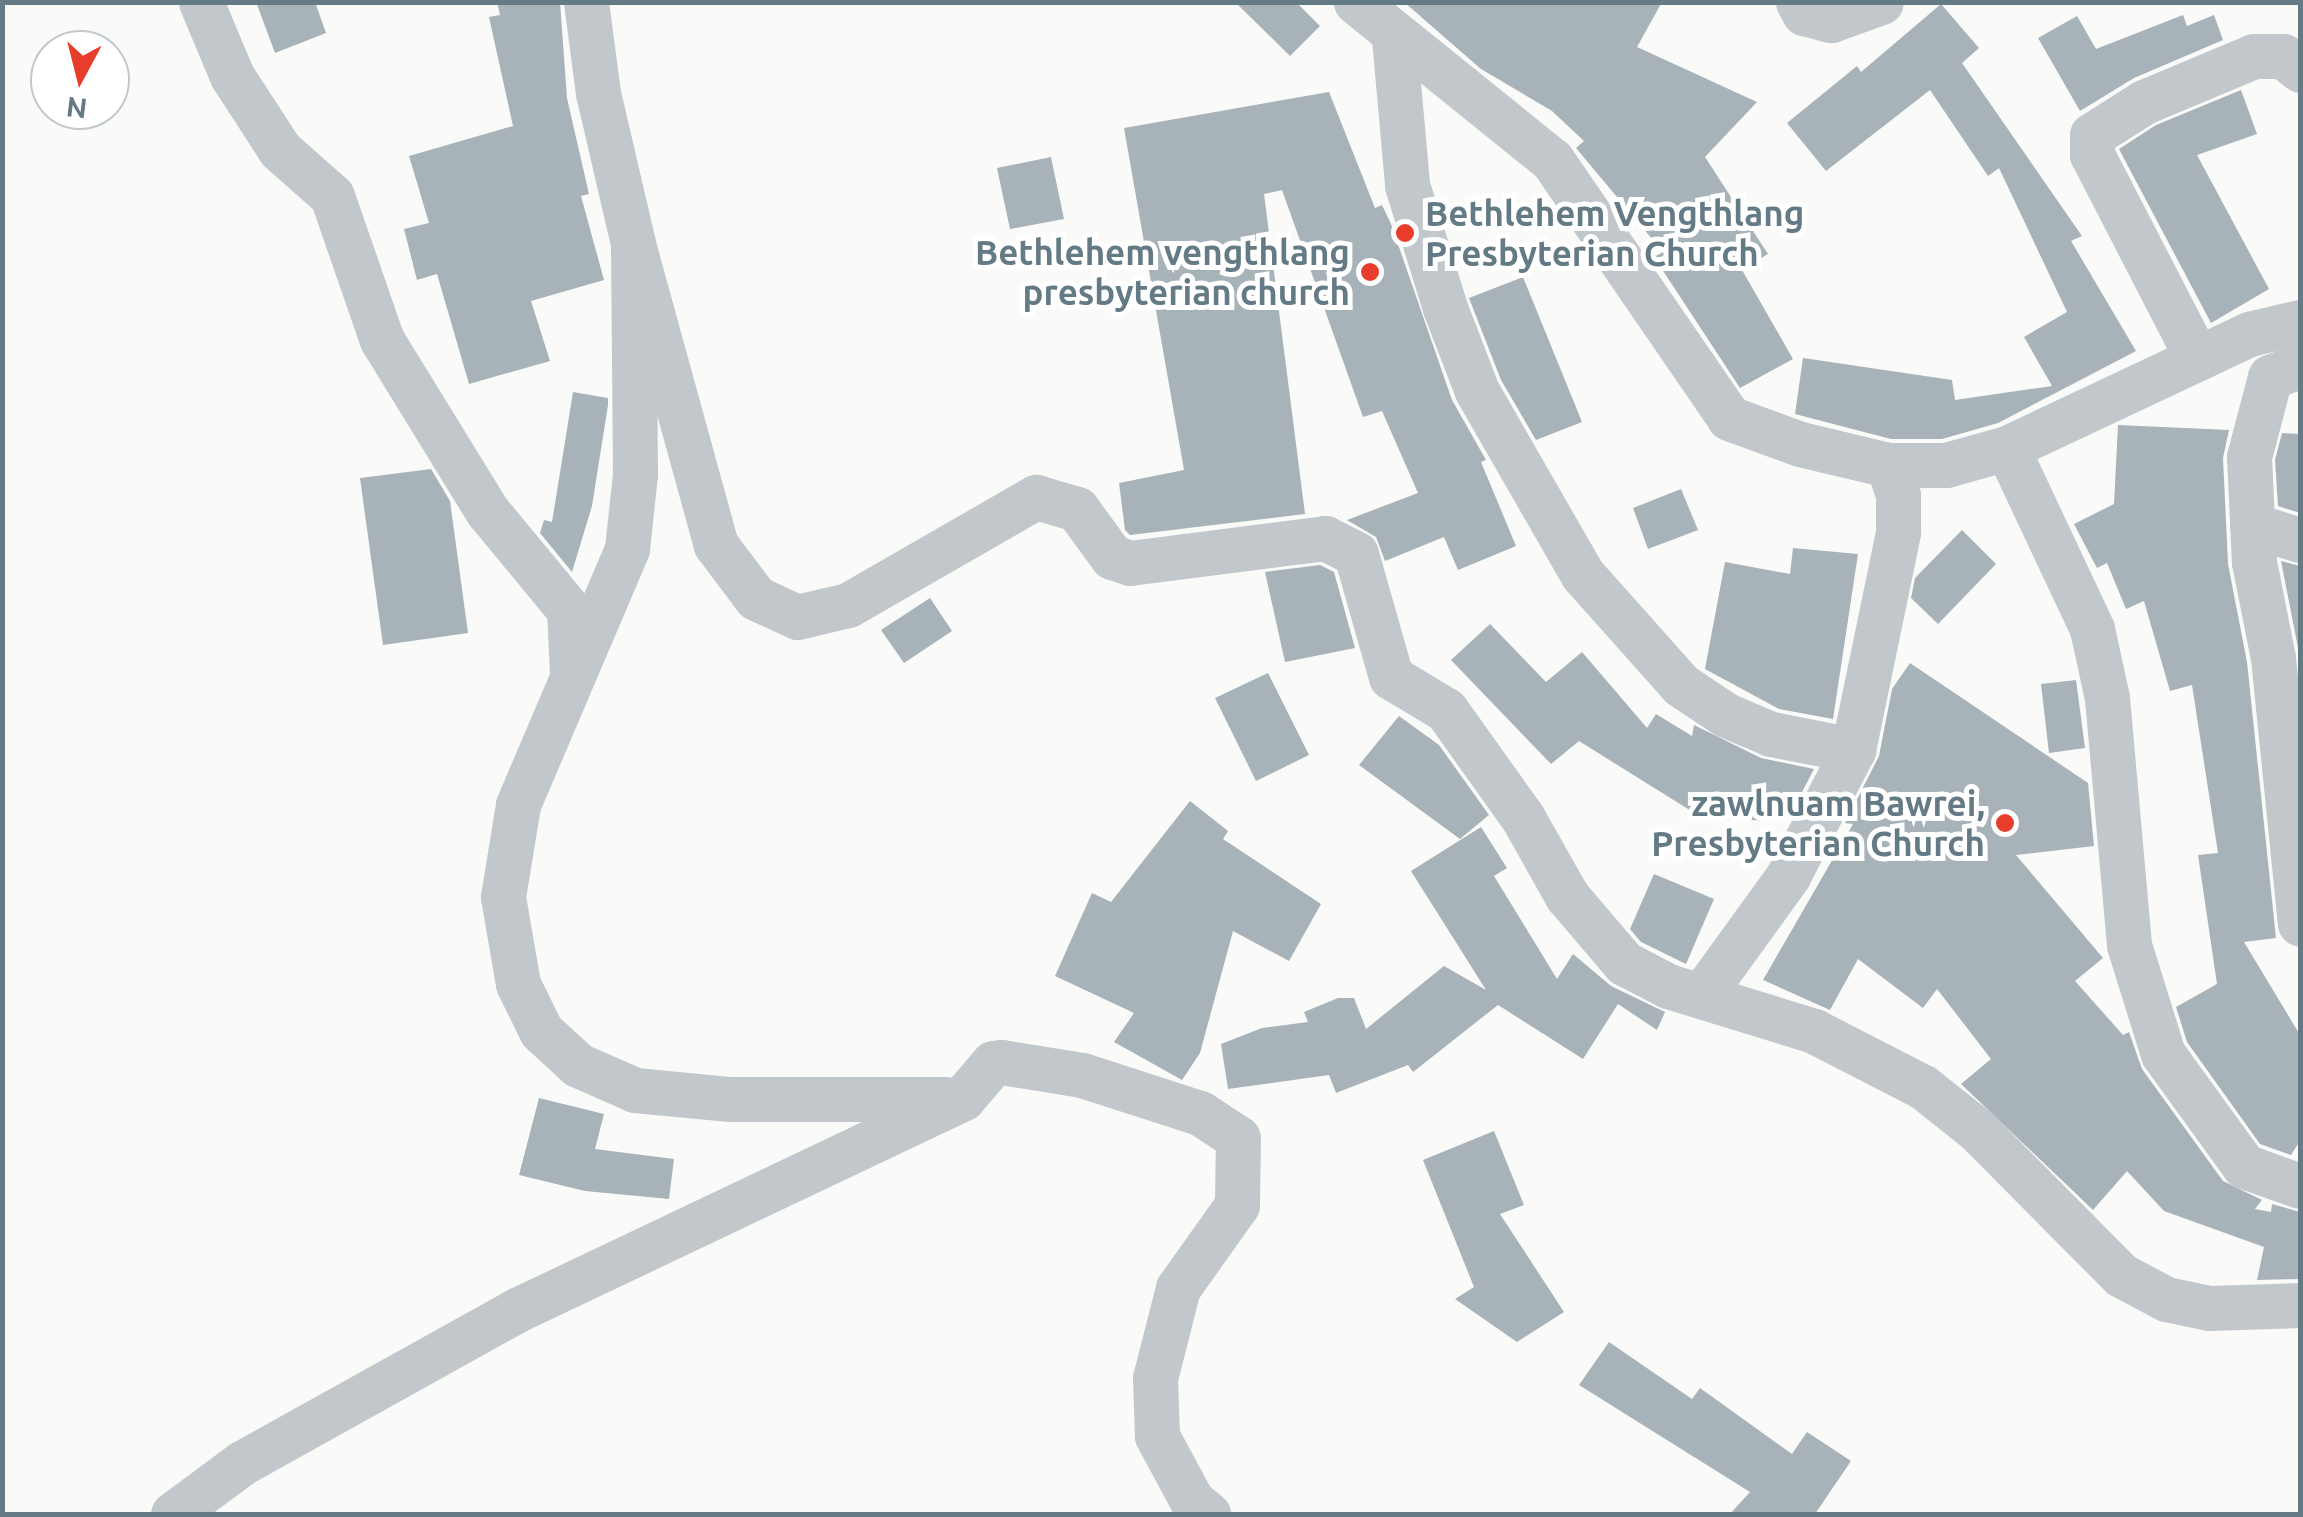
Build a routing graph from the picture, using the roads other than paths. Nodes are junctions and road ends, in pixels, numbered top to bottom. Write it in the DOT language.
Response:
graph roads {
  1 [pos="200,2"];
  2 [pos="586,2"];
  3 [pos="1356,2"];
  4 [pos="1798,2"];
  5 [pos="1880,2"];
  6 [pos="1394,38"];
  7 [pos="2300,70"];
  8 [pos="633,244"];
  9 [pos="2300,322"];
  10 [pos="2197,358"];
  11 [pos="2300,366"];
  12 [pos="2007,448"];
  13 [pos="1888,465"];
  14 [pos="2252,525"];
  15 [pos="2300,540"];
  16 [pos="571,681"];
  17 [pos="1852,750"];
  18 [pos="2300,924"];
  19 [pos="1702,995"];
  20 [pos="963,1098"];
  21 [pos="2300,1186"];
  22 [pos="2300,1305"];
  23 [pos="173,1514"];
  24 [pos="1208,1514"];
  1 -- 16 [label="street"];
  2 -- 8 [label="street"];
  3 -- 6 [label="street"];
  4 -- 5 [label="street"];
  6 -- 13 [label="street"];
  6 -- 17 [label="street"];
  7 -- 10 [label="street"];
  8 -- 16 [label="street"];
  8 -- 19 [label="street"];
  9 -- 10 [label="street"];
  10 -- 12 [label="street"];
  11 -- 14 [label="street"];
  12 -- 13 [label="street"];
  12 -- 21 [label="street"];
  13 -- 17 [label="street"];
  14 -- 15 [label="street"];
  14 -- 18 [label="street"];
  16 -- 20 [label="street"];
  17 -- 19 [label="street"];
  19 -- 22 [label="street"];
  20 -- 23 [label="street"];
  20 -- 24 [label="street"];
}
